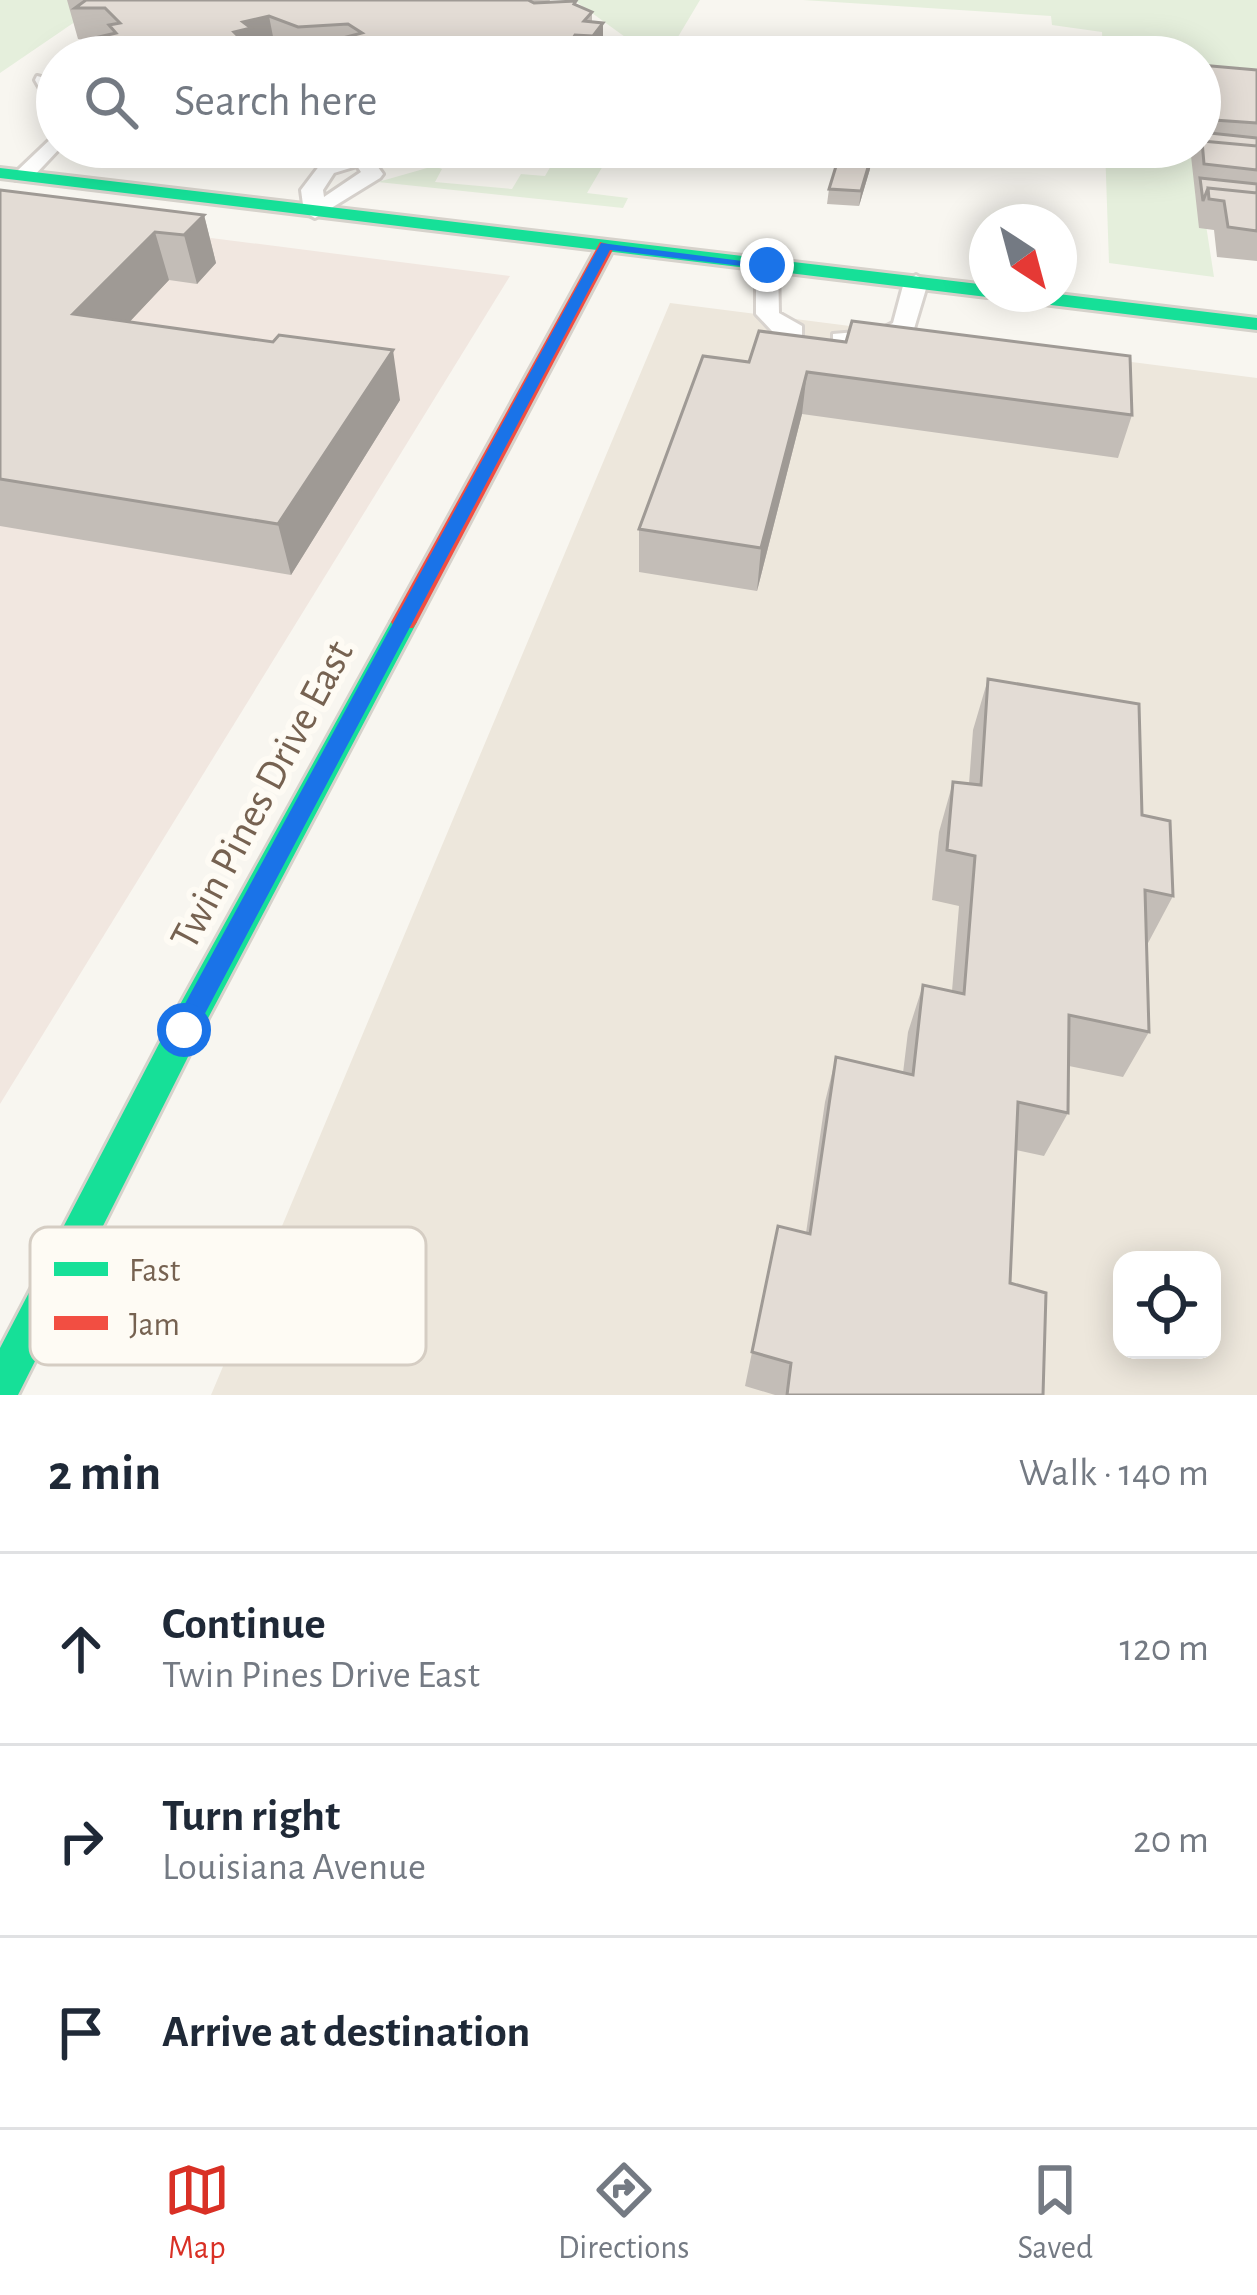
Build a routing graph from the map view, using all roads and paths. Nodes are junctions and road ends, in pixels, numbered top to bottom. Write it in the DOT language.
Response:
graph roads {
  1 [pos="36,155"];
  2 [pos="330,168"];
  3 [pos="369,168"];
  4 [pos="11,175"];
  5 [pos="315,212"];
  6 [pos="606,246"];
  7 [pos="767,265"];
  8 [pos="916,283"];
  9 [pos="969,289"];
  10 [pos="1077,302"];
  11 [pos="1257,324"];
  12 [pos="793,331"];
  13 [pos="842,339"];
  14 [pos="83,1227"];
  15 [pos="30,1330"];
  16 [pos="0,1389"];
  1 -- 4 [label="lane"];
  2 -- 5 [label="lane"];
  3 -- 5 [label="lane"];
  4 -- 5 [label="street"];
  5 -- 6 [label="street"];
  6 -- 7 [label="street"];
  6 -- 14 [label="street, Twin Pines Drive East"];
  7 -- 8 [label="street"];
  7 -- 12 [label="lane"];
  8 -- 9 [label="street"];
  8 -- 13 [label="lane"];
  10 -- 11 [label="street"];
  15 -- 16 [label="street, Twin Pines Drive East"];
}
